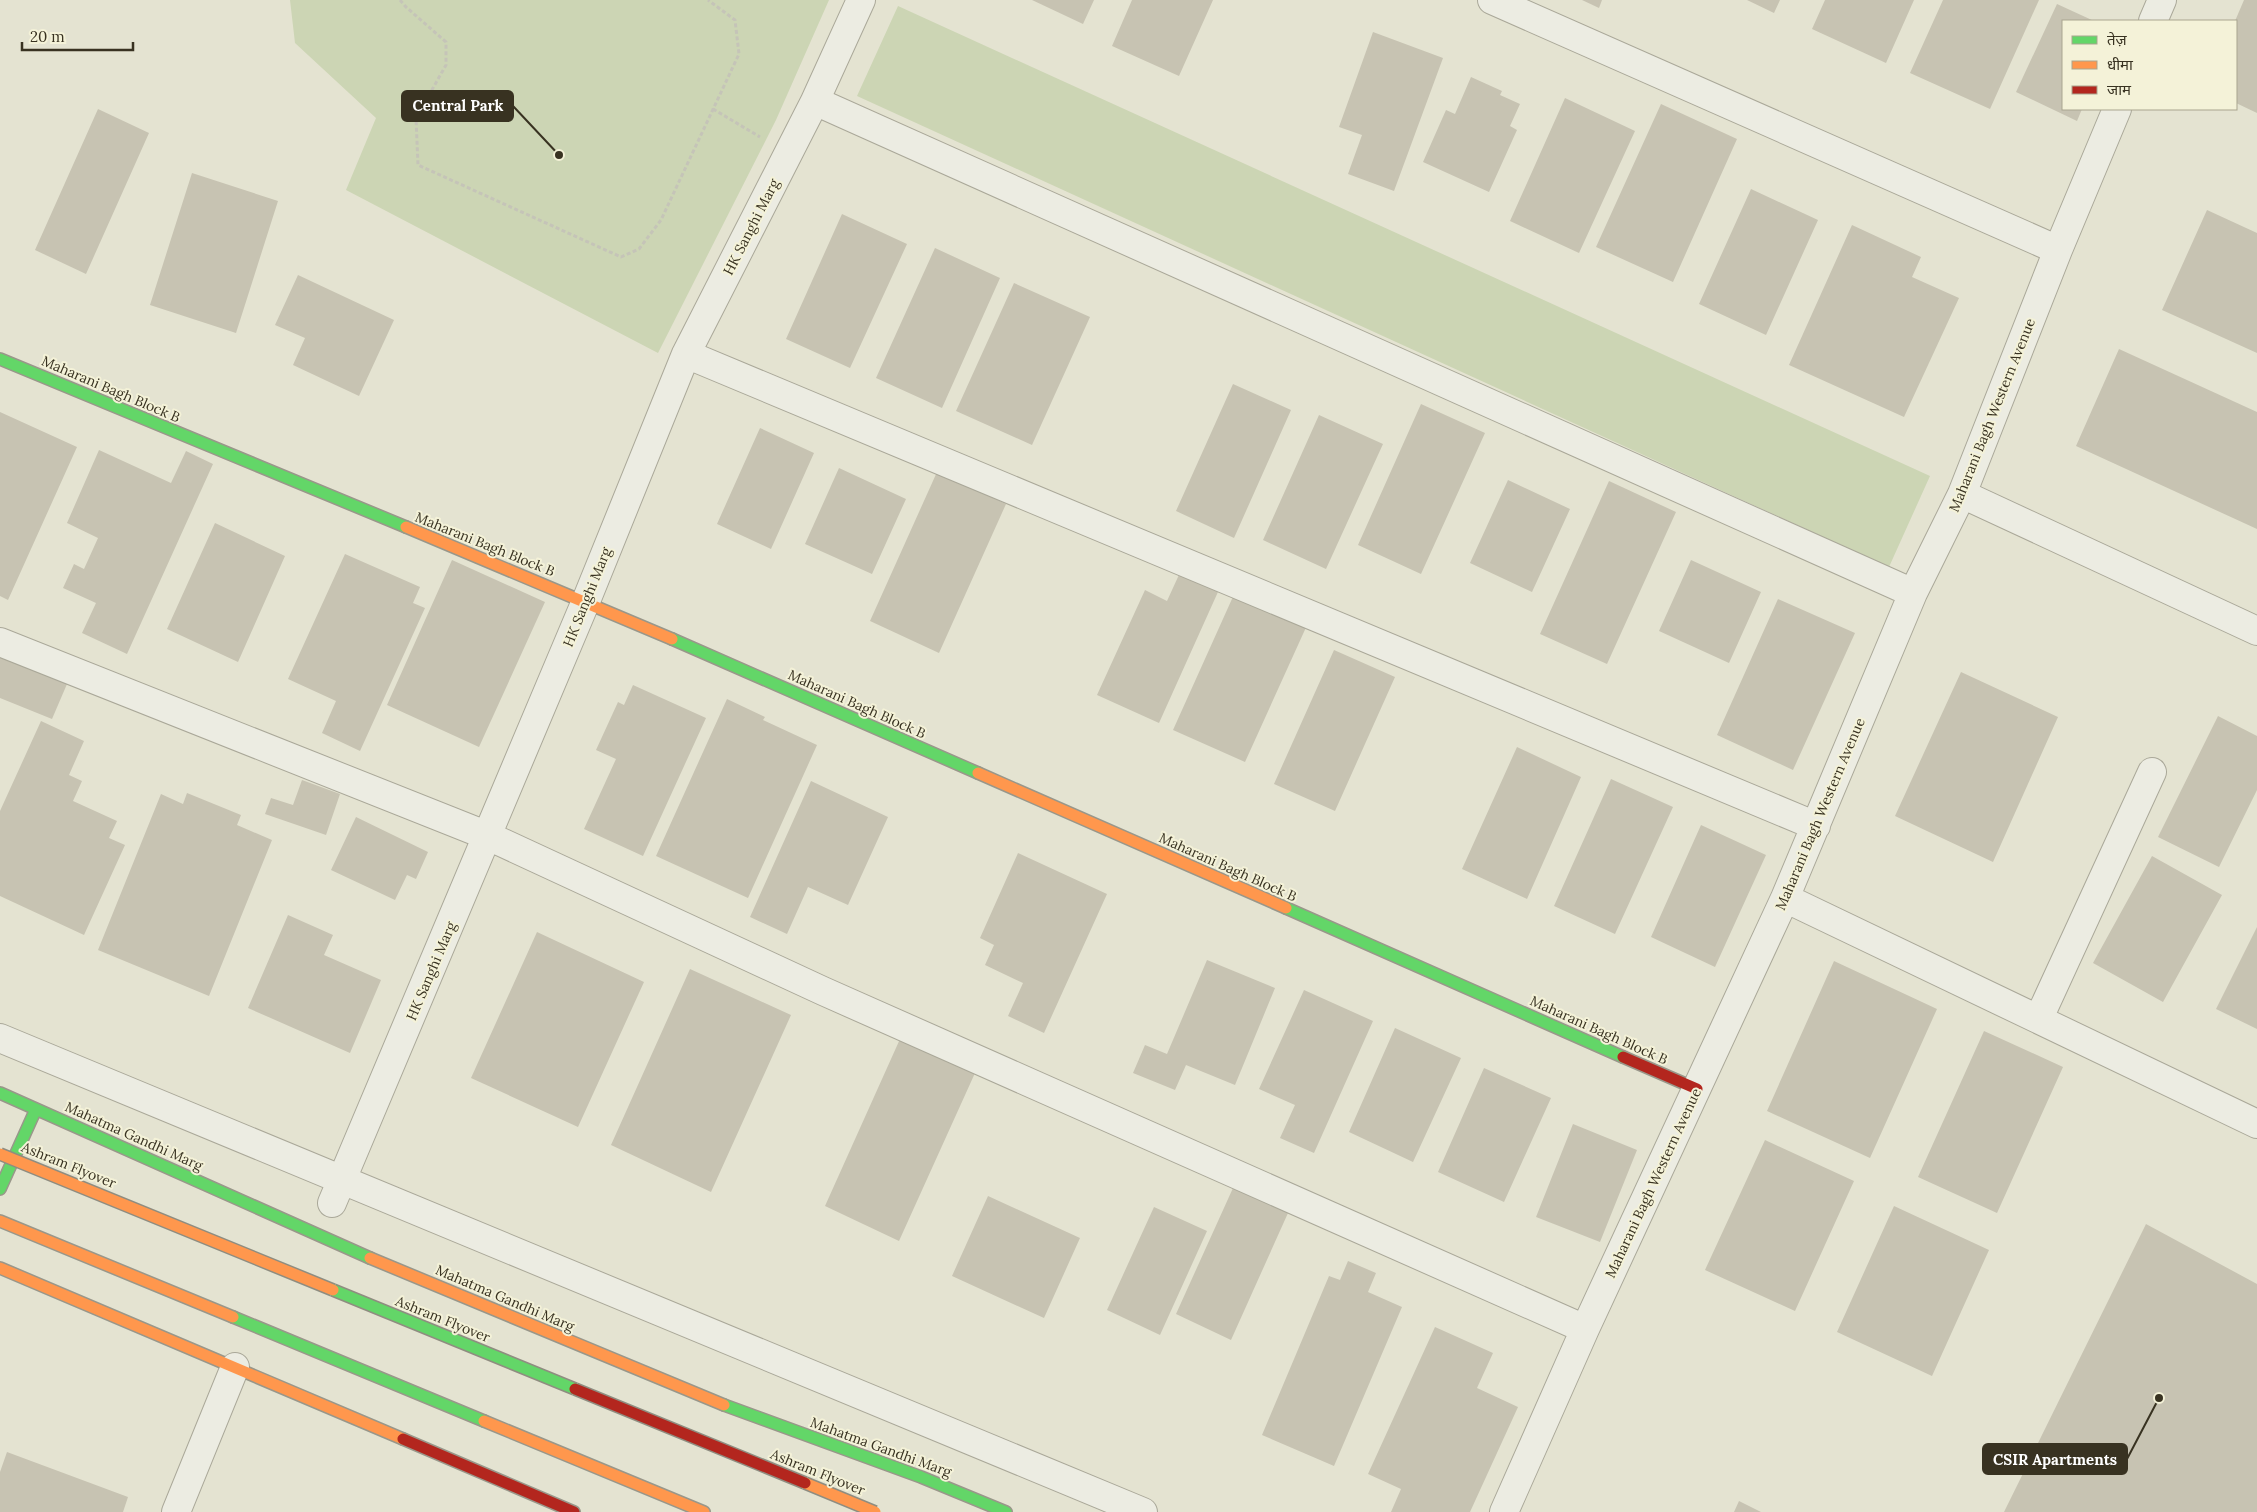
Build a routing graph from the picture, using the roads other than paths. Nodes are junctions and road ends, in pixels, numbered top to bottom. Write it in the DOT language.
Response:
graph roads {
  1 [pos="861,0"];
  2 [pos="1492,0"];
  3 [pos="2162,0"];
  4 [pos="2153,20"];
  5 [pos="815,101"];
  6 [pos="2117,110"];
  7 [pos="2058,250"];
  8 [pos="686,354"];
  9 [pos="0,359"];
  10 [pos="1962,494"];
  11 [pos="1913,592"];
  12 [pos="586,601"];
  13 [pos="2257,631"];
  14 [pos="0,642"];
  15 [pos="2152,772"];
  16 [pos="1816,826"];
  17 [pos="488,836"];
  18 [pos="1785,898"];
  19 [pos="2039,1018"];
  20 [pos="0,1038"];
  21 [pos="1697,1089"];
  22 [pos="0,1093"];
  23 [pos="36,1109"];
  24 [pos="2257,1124"];
  25 [pos="0,1154"];
  26 [pos="0,1189"];
  27 [pos="337,1191"];
  28 [pos="0,1221"];
  29 [pos="0,1268"];
  30 [pos="1585,1329"];
  31 [pos="235,1368"];
  32 [pos="176,1512"];
  33 [pos="574,1512"];
  34 [pos="704,1512"];
  35 [pos="875,1512"];
  36 [pos="1006,1512"];
  37 [pos="1143,1512"];
  38 [pos="1504,1512"];
  1 -- 5 [label="street, HK Sanghi Marg"];
  2 -- 7 [label="street"];
  3 -- 4 [label="street"];
  5 -- 8 [label="street, HK Sanghi Marg"];
  5 -- 11 [label="street"];
  6 -- 7 [label="street, Maharani Bagh Western Avenue"];
  7 -- 10 [label="street, Maharani Bagh Western Avenue"];
  8 -- 12 [label="street, HK Sanghi Marg"];
  8 -- 16 [label="street"];
  9 -- 12 [label="main road, Maharani Bagh Block B"];
  10 -- 11 [label="street, Maharani Bagh Western Avenue"];
  10 -- 13 [label="street"];
  11 -- 16 [label="street, Maharani Bagh Western Avenue"];
  12 -- 17 [label="street, HK Sanghi Marg"];
  12 -- 21 [label="main road, Maharani Bagh Block B"];
  14 -- 17 [label="street"];
  15 -- 19 [label="street"];
  16 -- 18 [label="street, Maharani Bagh Western Avenue"];
  17 -- 27 [label="street, HK Sanghi Marg"];
  17 -- 30 [label="street"];
  18 -- 19 [label="street"];
  18 -- 21 [label="street, Maharani Bagh Western Avenue"];
  19 -- 24 [label="street"];
  20 -- 27 [label="street"];
  21 -- 30 [label="street, Maharani Bagh Western Avenue"];
  22 -- 23 [label="main road, Mahatma Gandhi Marg"];
  23 -- 26 [label="main road"];
  23 -- 36 [label="main road, Mahatma Gandhi Marg"];
  25 -- 35 [label="main road, Ashram Flyover, bridge"];
  27 -- 37 [label="street"];
  28 -- 34 [label="main road"];
  29 -- 31 [label="main road"];
  30 -- 38 [label="street, Maharani Bagh Western Avenue"];
  31 -- 32 [label="street"];
  31 -- 33 [label="main road"];
}
